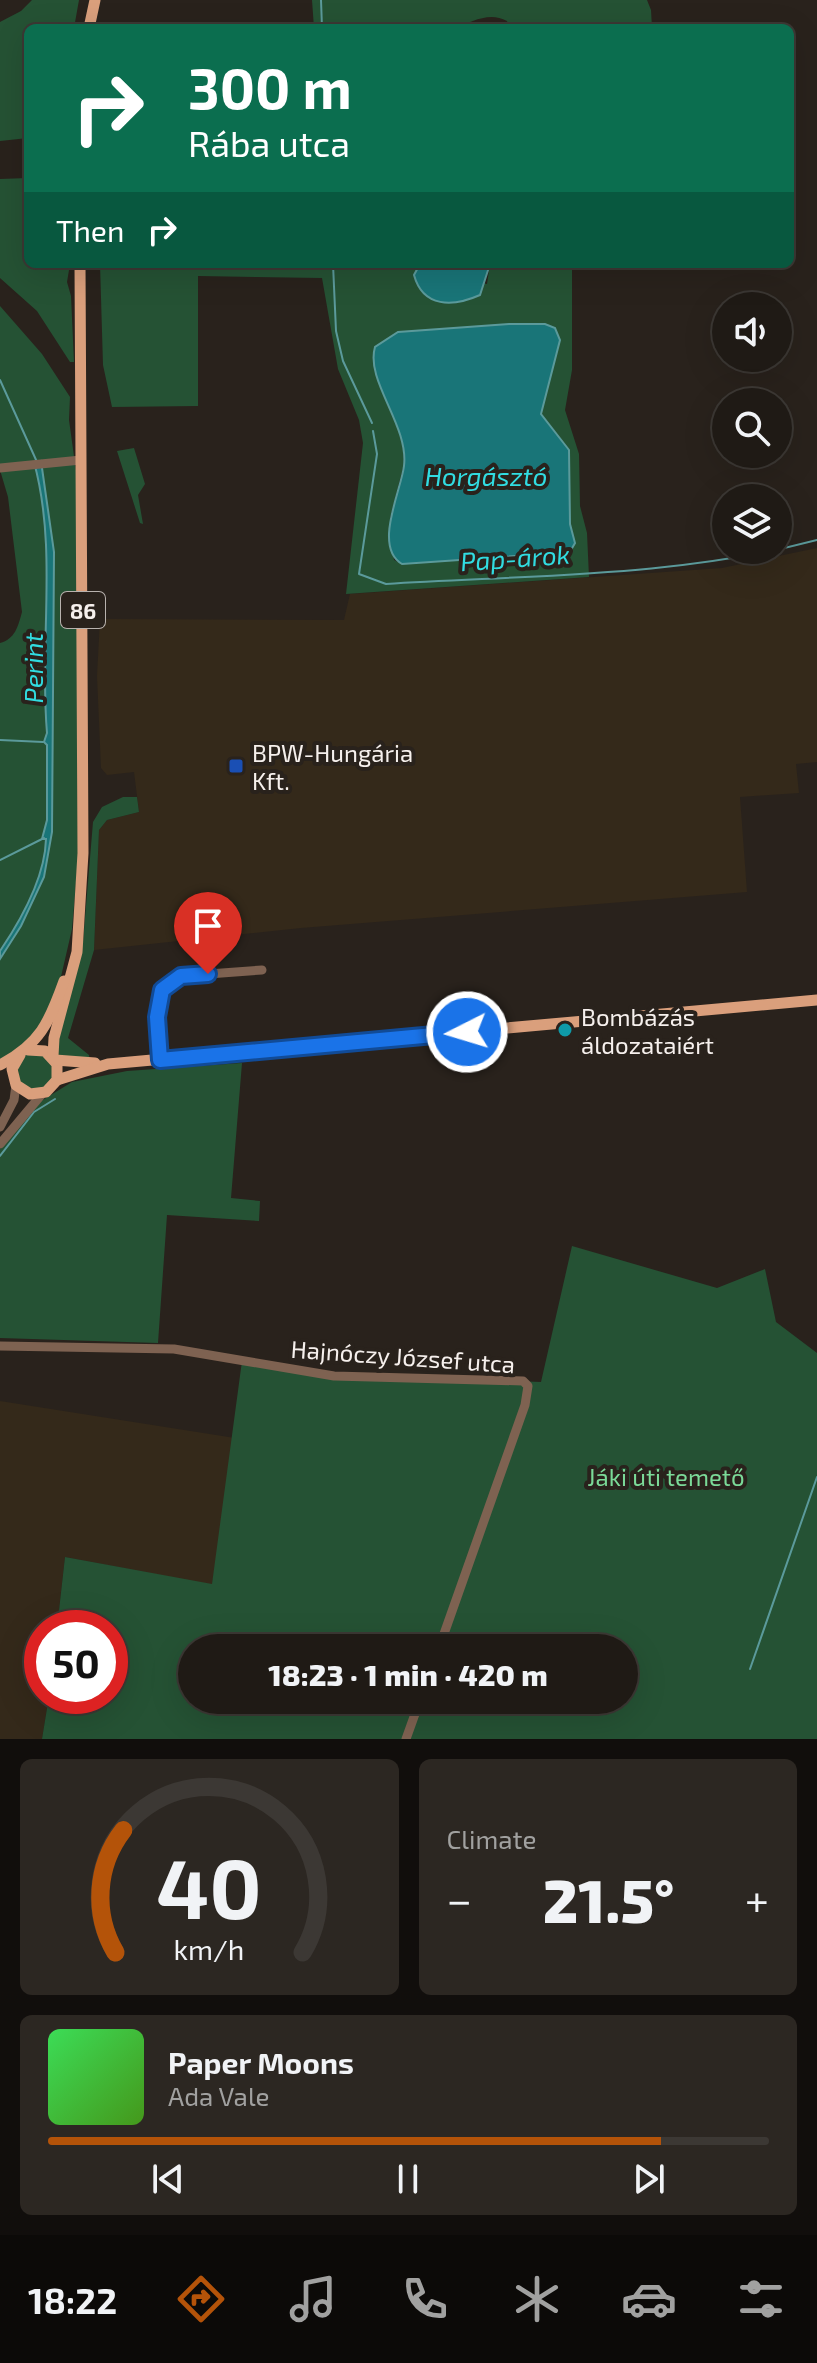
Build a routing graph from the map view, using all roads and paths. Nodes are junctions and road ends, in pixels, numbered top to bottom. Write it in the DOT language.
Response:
graph roads {
  1 [pos="95,0"];
  2 [pos="90,24"];
  3 [pos="80,268"];
  4 [pos="81,460"];
  5 [pos="0,468"];
  6 [pos="80,915"];
  7 [pos="262,970"];
  8 [pos="817,1000"];
  9 [pos="24,1052"];
  10 [pos="54,1058"];
  11 [pos="160,1060"];
  12 [pos="128,1063"];
  13 [pos="0,1065"];
  14 [pos="0,1077"];
  15 [pos="57,1080"];
  16 [pos="15,1084"];
  17 [pos="42,1094"];
  18 [pos="0,1127"];
  19 [pos="0,1144"];
  20 [pos="0,1346"];
  21 [pos="444,1634"];
  22 [pos="415,1714"];
  23 [pos="406,1739"];
  1 -- 2 [label="main road"];
  3 -- 4 [label="main road, 86"];
  4 -- 5 [label="street"];
  4 -- 6 [label="main road, 86"];
  6 -- 9 [label="main road, 86"];
  6 -- 10 [label="main road, 86"];
  7 -- 11 [label="street"];
  8 -- 11 [label="main road"];
  9 -- 10 [label="main road"];
  9 -- 13 [label="main road, 86"];
  9 -- 16 [label="main road, 86"];
  10 -- 12 [label="main road"];
  10 -- 15 [label="main road, 86"];
  11 -- 12 [label="main road"];
  12 -- 15 [label="main road"];
  14 -- 16 [label="main road"];
  15 -- 17 [label="main road"];
  16 -- 17 [label="main road"];
  16 -- 18 [label="street"];
  17 -- 19 [label="street"];
  20 -- 21 [label="street, Hajnóczy József utca"];
  22 -- 23 [label="street"];
}
